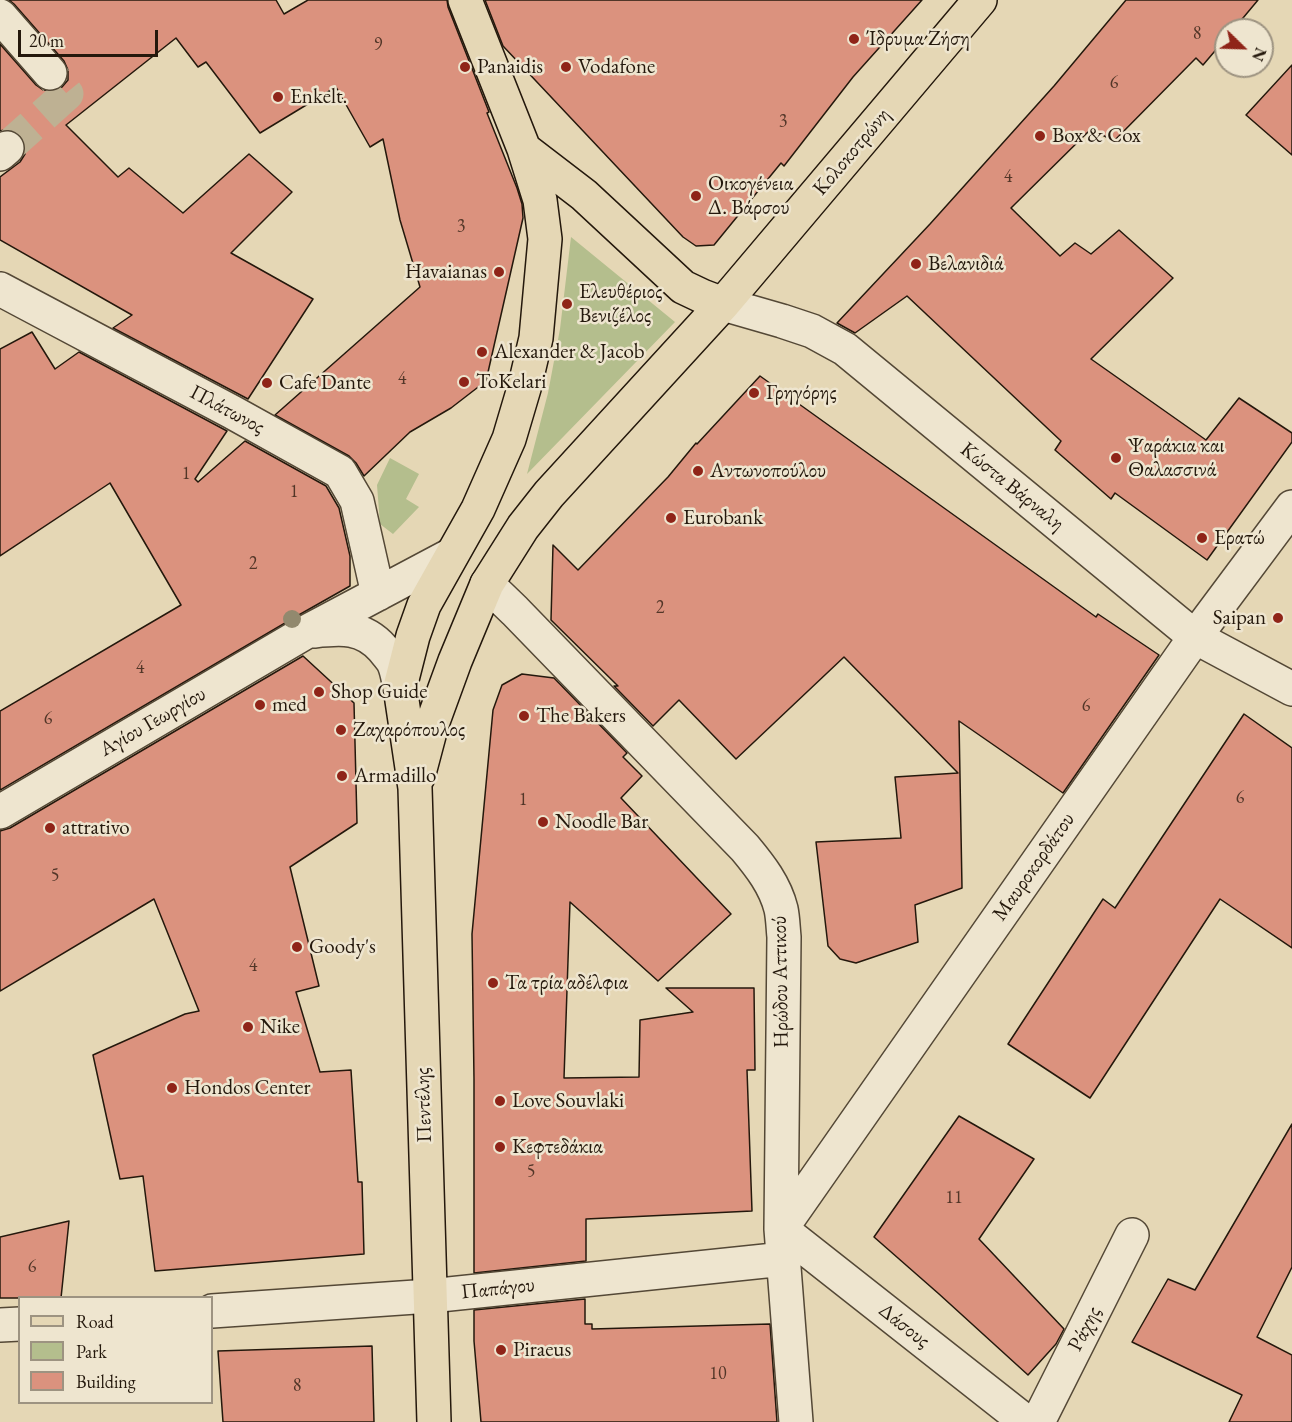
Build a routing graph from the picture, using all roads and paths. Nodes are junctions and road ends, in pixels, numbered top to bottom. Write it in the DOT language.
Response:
graph roads {
  1 [pos="465,0"];
  2 [pos="980,0"];
  3 [pos="0,16"];
  4 [pos="50,73"];
  5 [pos="524,149"];
  6 [pos="0,289"];
  7 [pos="723,304"];
  8 [pos="549,494"];
  9 [pos="1292,507"];
  10 [pos="451,555"];
  11 [pos="487,584"];
  12 [pos="378,594"];
  13 [pos="306,632"];
  14 [pos="1195,637"];
  15 [pos="400,687"];
  16 [pos="1292,689"];
  17 [pos="415,788"];
  18 [pos="0,812"];
  19 [pos="1132,1235"];
  20 [pos="782,1244"];
  21 [pos="430,1296"];
  22 [pos="213,1311"];
  23 [pos="18,1324"];
  24 [pos="0,1325"];
  25 [pos="434,1422"];
  26 [pos="796,1422"];
  27 [pos="1026,1422"];
  28 [pos="1038,1422"];
  1 -- 5 [label="main road"];
  2 -- 7 [label="main road, Κολοκοτρώνη"];
  3 -- 4 [label="street"];
  5 -- 7 [label="main road"];
  5 -- 10 [label="main road"];
  6 -- 12 [label="street, Πλάτωνος"];
  7 -- 8 [label="main road, Κολοκοτρώνη"];
  7 -- 14 [label="street, Κώστα Βάρναλη"];
  8 -- 10 [label="main road"];
  8 -- 11 [label="main road"];
  9 -- 14 [label="street, Μαυροκορδάτου"];
  10 -- 12 [label="street, Αγίου Γεωργίου"];
  10 -- 15 [label="main road"];
  11 -- 17 [label="main road"];
  11 -- 20 [label="street, Ηρώδου Αττικού"];
  12 -- 13 [label="street, Αγίου Γεωργίου"];
  13 -- 15 [label="street, Αγίου Γεωργίου"];
  13 -- 18 [label="street, Αγίου Γεωργίου"];
  14 -- 16 [label="street, Κώστα Βάρναλη"];
  14 -- 20 [label="street, Μαυροκορδάτου"];
  15 -- 17 [label="main road"];
  17 -- 21 [label="main road, Πεντέλης"];
  19 -- 28 [label="street, Ράχης"];
  20 -- 21 [label="street, Παπάγου"];
  20 -- 26 [label="street, Ηρώδου Αττικού"];
  20 -- 27 [label="street, Δάσους"];
  21 -- 22 [label="street, Παπάγου"];
  21 -- 25 [label="main road, Πεντέλης"];
  23 -- 24 [label="street"];
}
